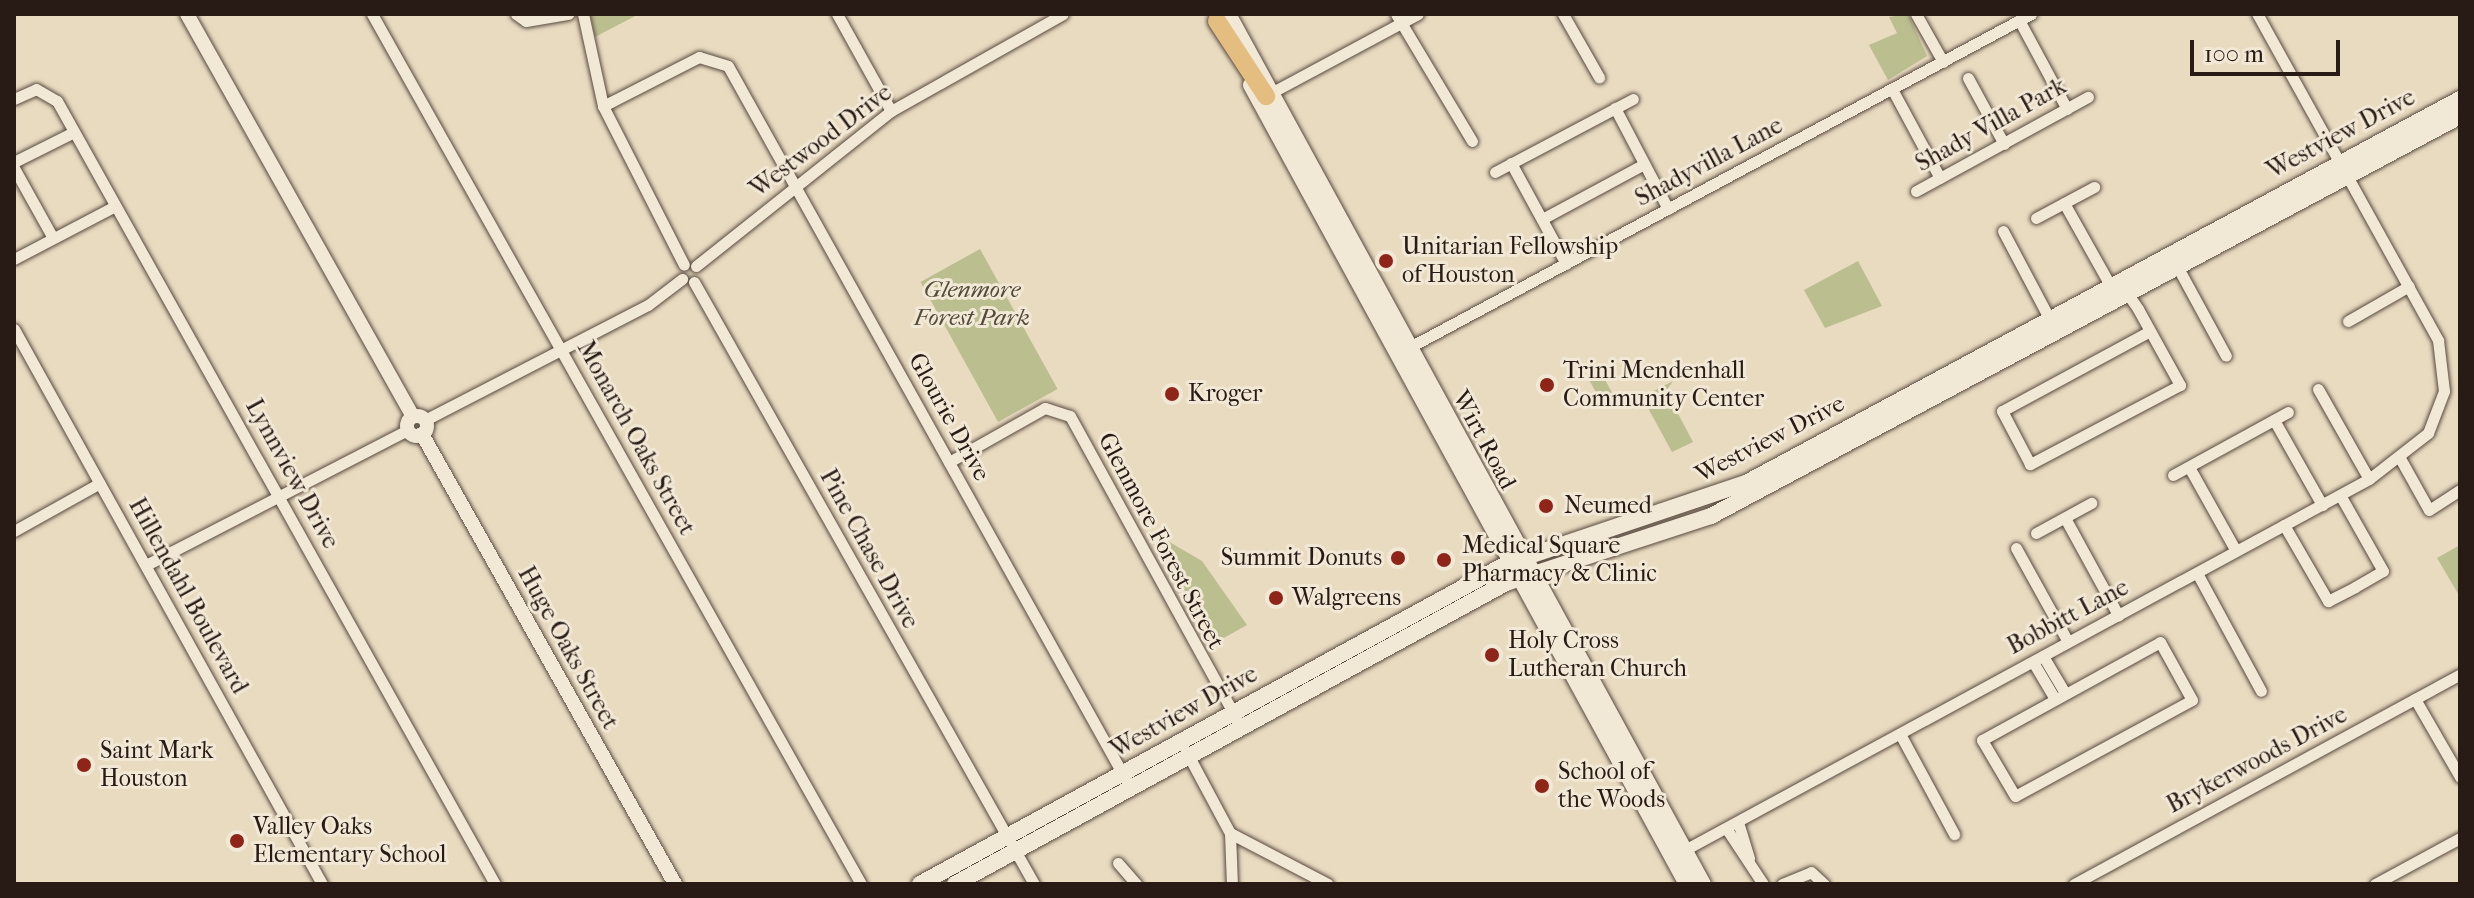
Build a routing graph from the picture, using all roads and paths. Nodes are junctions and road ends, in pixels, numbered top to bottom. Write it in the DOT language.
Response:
graph roads {
  1 [pos="187,14"];
  2 [pos="372,14"];
  3 [pos="516,14"];
  4 [pos="568,14"];
  5 [pos="583,14"];
  6 [pos="837,14"];
  7 [pos="1063,14"];
  8 [pos="1418,14"];
  9 [pos="1563,14"];
  10 [pos="1916,14"];
  11 [pos="2031,14"];
  12 [pos="2257,14"];
  13 [pos="1223,17"];
  14 [pos="1399,18"];
  15 [pos="2019,20"];
  16 [pos="1943,62"];
  17 [pos="1599,77"];
  18 [pos="1968,78"];
  19 [pos="1892,89"];
  20 [pos="1265,96"];
  21 [pos="2088,97"];
  22 [pos="14,99"];
  23 [pos="1633,99"];
  24 [pos="2460,99"];
  25 [pos="603,106"];
  26 [pos="1615,108"];
  27 [pos="2067,109"];
  28 [pos="891,111"];
  29 [pos="2460,116"];
  30 [pos="74,132"];
  31 [pos="1472,141"];
  32 [pos="2004,144"];
  33 [pos="1511,163"];
  34 [pos="1644,164"];
  35 [pos="14,165"];
  36 [pos="2341,169"];
  37 [pos="1495,172"];
  38 [pos="1940,178"];
  39 [pos="795,187"];
  40 [pos="2094,187"];
  41 [pos="1916,191"];
  42 [pos="2064,203"];
  43 [pos="115,206"];
  44 [pos="1668,209"];
  45 [pos="2036,218"];
  46 [pos="1542,219"];
  47 [pos="2003,231"];
  48 [pos="53,238"];
  49 [pos="2193,249"];
  50 [pos="14,259"];
  51 [pos="1566,264"];
  52 [pos="690,265"];
  53 [pos="2177,266"];
  54 [pos="688,280"];
  55 [pos="2110,285"];
  56 [pos="2409,286"];
  57 [pos="2127,293"];
  58 [pos="2049,318"];
  59 [pos="2348,321"];
  60 [pos="14,329"];
  61 [pos="2150,331"];
  62 [pos="2031,337"];
  63 [pos="1408,348"];
  64 [pos="563,351"];
  65 [pos="2226,356"];
  66 [pos="2318,389"];
  67 [pos="2288,412"];
  68 [pos="2274,420"];
  69 [pos="417,425"];
  70 [pos="2401,460"];
  71 [pos="949,462"];
  72 [pos="2189,467"];
  73 [pos="2173,475"];
  74 [pos="2369,479"];
  75 [pos="100,483"];
  76 [pos="2460,490"];
  77 [pos="2340,495"];
  78 [pos="280,496"];
  79 [pos="2091,503"];
  80 [pos="2322,505"];
  81 [pos="2065,518"];
  82 [pos="2284,525"];
  83 [pos="14,531"];
  84 [pos="2036,533"];
  85 [pos="2016,548"];
  86 [pos="2236,551"];
  87 [pos="146,565"];
  88 [pos="1518,568"];
  89 [pos="2197,573"];
  90 [pos="2118,615"];
  91 [pos="2068,642"];
  92 [pos="2038,659"];
  93 [pos="2460,674"];
  94 [pos="2261,691"];
  95 [pos="2060,696"];
  96 [pos="2415,699"];
  97 [pos="1236,720"];
  98 [pos="1900,734"];
  99 [pos="1184,748"];
  100 [pos="2460,777"];
  101 [pos="1126,780"];
  102 [pos="1738,822"];
  103 [pos="1726,828"];
  104 [pos="1230,833"];
  105 [pos="1954,834"];
  106 [pos="2460,838"];
  107 [pos="1010,844"];
  108 [pos="1678,854"];
  109 [pos="1749,858"];
  110 [pos="1118,863"];
  111 [pos="322,884"];
  112 [pos="495,884"];
  113 [pos="675,884"];
  114 [pos="861,884"];
  115 [pos="920,884"];
  116 [pos="955,884"];
  117 [pos="1034,884"];
  118 [pos="1136,884"];
  119 [pos="1232,884"];
  120 [pos="1328,884"];
  121 [pos="1687,884"];
  122 [pos="1703,884"];
  123 [pos="1763,884"];
  124 [pos="1782,884"];
  125 [pos="1824,884"];
  126 [pos="2074,884"];
  127 [pos="2375,884"];
  1 -- 69 [label="street, Huge Oaks Street"];
  2 -- 64 [label="street, Monarch Oaks Street"];
  3 -- 4 [label="street"];
  5 -- 25 [label="street"];
  6 -- 28 [label="street"];
  7 -- 28 [label="street, Westwood Drive"];
  8 -- 14 [label="street"];
  9 -- 17 [label="street"];
  10 -- 16 [label="street"];
  11 -- 15 [label="street, Shadyvilla Lane"];
  12 -- 36 [label="street"];
  13 -- 20 [label="main road"];
  14 -- 20 [label="street"];
  14 -- 31 [label="street"];
  15 -- 16 [label="street, Shadyvilla Lane"];
  15 -- 27 [label="street"];
  16 -- 19 [label="street, Shadyvilla Lane"];
  18 -- 32 [label="street"];
  19 -- 38 [label="street"];
  19 -- 44 [label="street, Shadyvilla Lane"];
  20 -- 63 [label="main road, Wirt Road"];
  20 -- 88 [label="main road, Wirt Road"];
  21 -- 27 [label="street, Shady Villa Park"];
  22 -- 30 [label="street, Lynnview Drive"];
  23 -- 26 [label="street"];
  24 -- 36 [label="main road, Westview Drive"];
  25 -- 39 [label="street, Glourie Drive"];
  25 -- 52 [label="street"];
  26 -- 33 [label="street"];
  26 -- 34 [label="street"];
  27 -- 32 [label="street, Shady Villa Park"];
  28 -- 39 [label="street, Westwood Drive"];
  29 -- 36 [label="main road, Westview Drive"];
  30 -- 35 [label="street"];
  30 -- 43 [label="street, Lynnview Drive"];
  32 -- 38 [label="street, Shady Villa Park"];
  33 -- 37 [label="street"];
  33 -- 46 [label="street"];
  34 -- 44 [label="street"];
  34 -- 46 [label="street"];
  35 -- 48 [label="street"];
  36 -- 49 [label="main road, Westview Drive"];
  36 -- 56 [label="street"];
  38 -- 41 [label="street, Shady Villa Park"];
  39 -- 52 [label="street, Westwood Drive"];
  39 -- 71 [label="street, Glourie Drive"];
  40 -- 42 [label="street"];
  42 -- 45 [label="street"];
  42 -- 55 [label="street"];
  43 -- 48 [label="street"];
  43 -- 78 [label="street, Lynnview Drive"];
  44 -- 51 [label="street, Shadyvilla Lane"];
  46 -- 51 [label="street"];
  47 -- 58 [label="street"];
  48 -- 50 [label="street"];
  49 -- 53 [label="main road, Westview Drive"];
  49 -- 55 [label="main road, Westview Drive"];
  51 -- 63 [label="street, Shadyvilla Lane"];
  52 -- 54 [label="street"];
  52 -- 54 [label="street"];
  53 -- 57 [label="main road, Westview Drive"];
  53 -- 65 [label="street"];
  54 -- 64 [label="street"];
  54 -- 107 [label="street, Pine Chase Drive"];
  55 -- 58 [label="main road, Westview Drive"];
  56 -- 59 [label="street"];
  56 -- 70 [label="street, Bobbitt Lane"];
  57 -- 61 [label="street"];
  57 -- 62 [label="main road, Westview Drive"];
  58 -- 62 [label="main road, Westview Drive"];
  60 -- 75 [label="street, Hillendahl Boulevard"];
  61 -- 61 [label="street"];
  62 -- 88 [label="main road, Westview Drive"];
  63 -- 88 [label="main road, Wirt Road"];
  64 -- 69 [label="street"];
  64 -- 114 [label="street, Monarch Oaks Street"];
  66 -- 74 [label="street"];
  67 -- 68 [label="street"];
  68 -- 72 [label="street"];
  68 -- 80 [label="street"];
  69 -- 78 [label="street"];
  69 -- 113 [label="street, Huge Oaks Street"];
  70 -- 74 [label="street, Bobbitt Lane"];
  70 -- 76 [label="street"];
  71 -- 97 [label="street, Glenmore Forest Street"];
  71 -- 101 [label="street, Glourie Drive"];
  72 -- 73 [label="street"];
  72 -- 86 [label="street"];
  74 -- 77 [label="street, Bobbitt Lane"];
  75 -- 83 [label="street"];
  75 -- 87 [label="street, Hillendahl Boulevard"];
  77 -- 80 [label="street, Bobbitt Lane"];
  77 -- 82 [label="street"];
  78 -- 87 [label="street"];
  78 -- 112 [label="street, Lynnview Drive"];
  79 -- 81 [label="street"];
  80 -- 82 [label="street, Bobbitt Lane"];
  81 -- 84 [label="street"];
  81 -- 90 [label="street"];
  82 -- 86 [label="street, Bobbitt Lane"];
  85 -- 91 [label="street"];
  86 -- 89 [label="street, Bobbitt Lane"];
  87 -- 111 [label="street, Hillendahl Boulevard"];
  88 -- 97 [label="main road, Westview Drive"];
  88 -- 108 [label="main road, Wirt Road"];
  89 -- 90 [label="street, Bobbitt Lane"];
  89 -- 94 [label="street"];
  90 -- 91 [label="street, Bobbitt Lane"];
  91 -- 92 [label="street, Bobbitt Lane"];
  92 -- 95 [label="street"];
  92 -- 98 [label="street, Bobbitt Lane"];
  93 -- 96 [label="street, Brykerwoods Drive"];
  95 -- 95 [label="street"];
  96 -- 100 [label="street"];
  96 -- 126 [label="street, Brykerwoods Drive"];
  97 -- 99 [label="main road, Westview Drive"];
  98 -- 102 [label="street, Bobbitt Lane"];
  98 -- 105 [label="street"];
  99 -- 101 [label="main road, Westview Drive"];
  99 -- 104 [label="street"];
  101 -- 107 [label="main road, Westview Drive"];
  102 -- 103 [label="street, Bobbitt Lane"];
  102 -- 109 [label="street"];
  103 -- 108 [label="street, Bobbitt Lane"];
  103 -- 109 [label="street"];
  104 -- 119 [label="street"];
  104 -- 120 [label="street"];
  106 -- 127 [label="street"];
  107 -- 115 [label="main road, Westview Drive"];
  107 -- 116 [label="main road, Westview Drive"];
  107 -- 117 [label="street, Pine Chase Drive"];
  108 -- 121 [label="main road, Wirt Road"];
  108 -- 122 [label="main road, Wirt Road"];
  109 -- 123 [label="street"];
  110 -- 118 [label="street"];
  124 -- 125 [label="street"];
}
